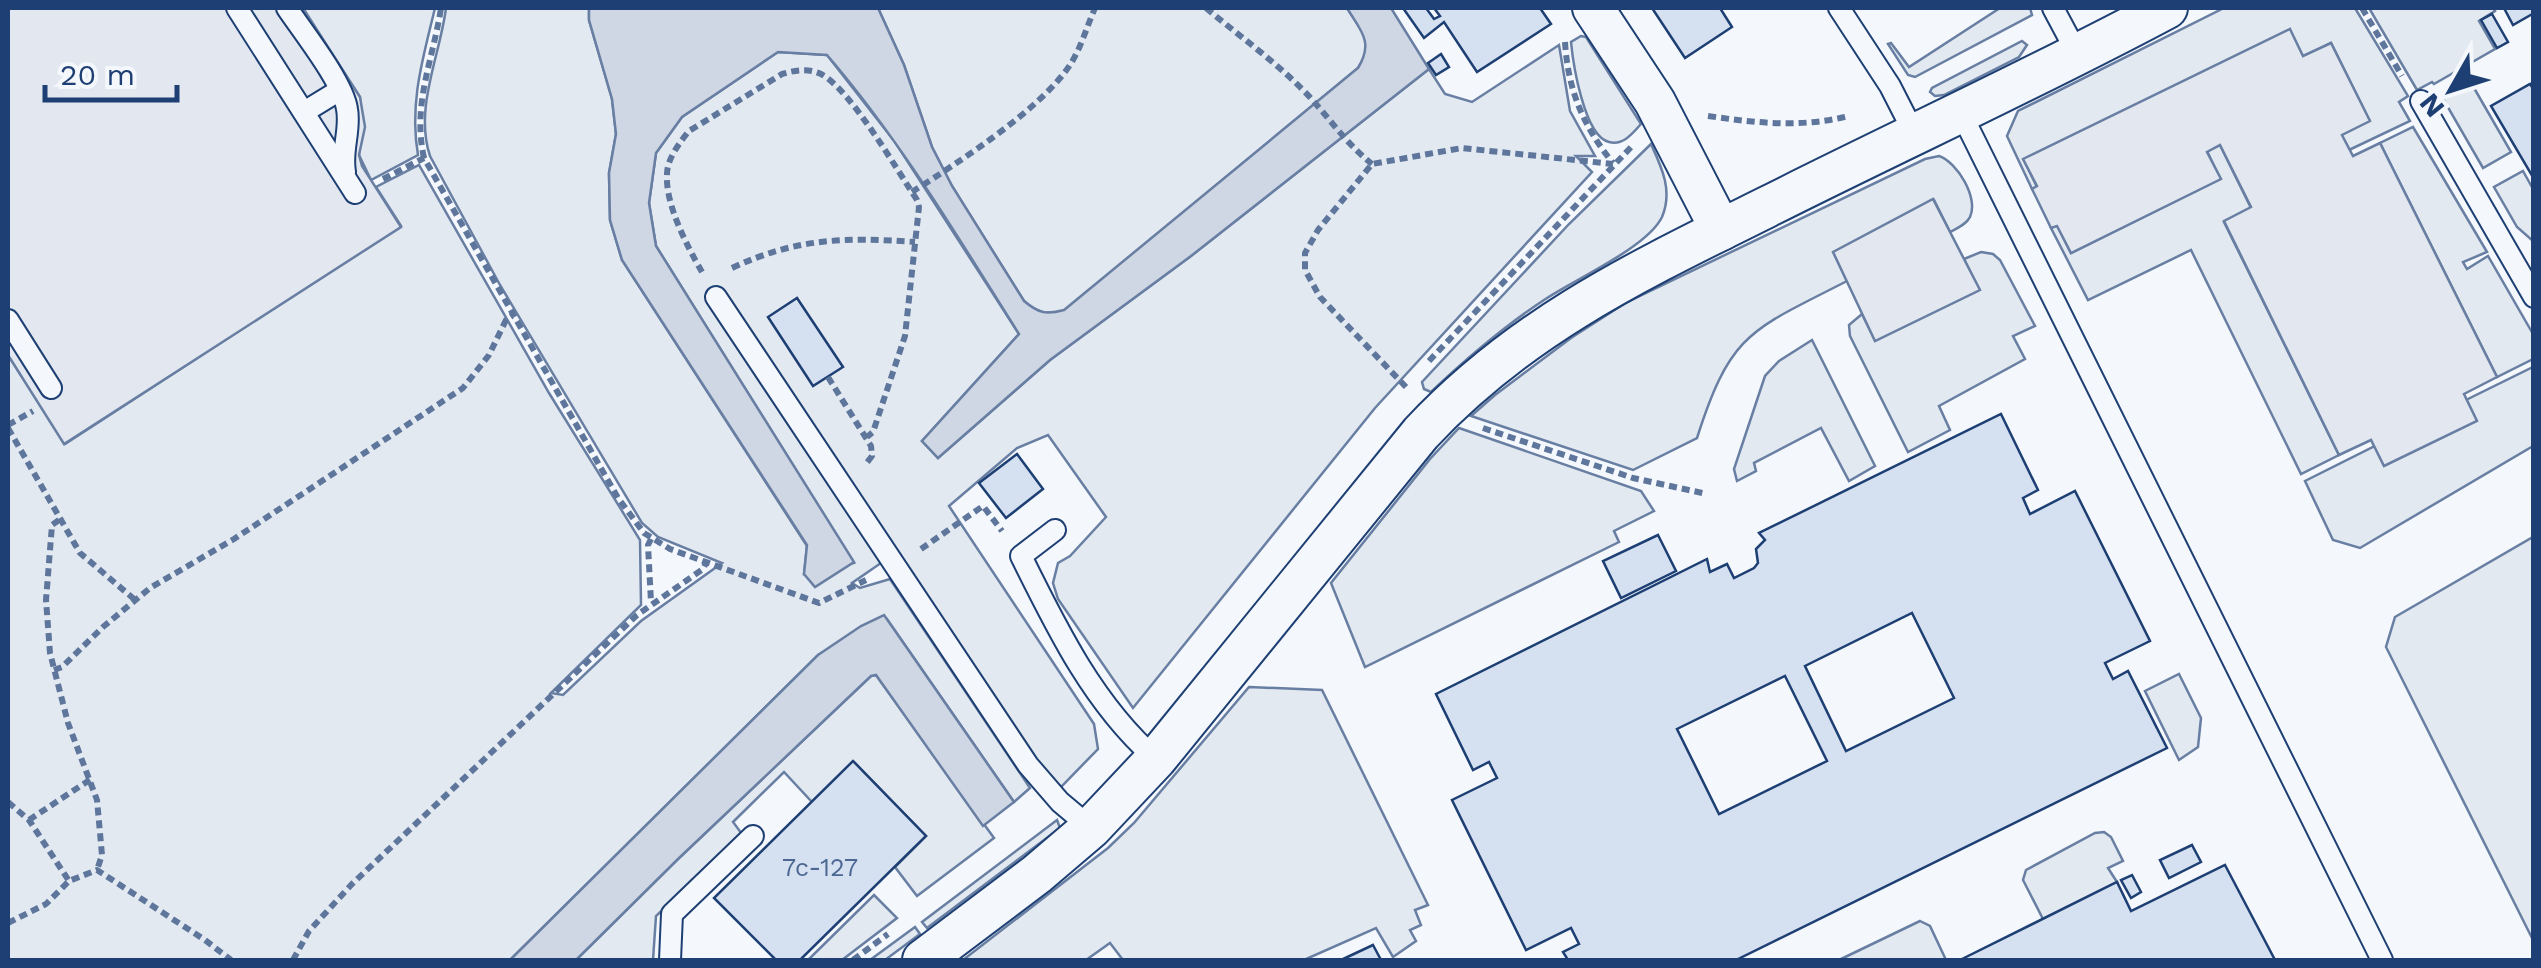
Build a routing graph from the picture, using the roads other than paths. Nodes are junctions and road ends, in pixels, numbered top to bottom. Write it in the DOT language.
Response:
graph roads {
  1 [pos="237,8"];
  2 [pos="287,8"];
  3 [pos="1593,8"];
  4 [pos="1839,8"];
  5 [pos="2053,8"];
  6 [pos="2167,8"];
  7 [pos="2077,54"];
  8 [pos="340,90"];
  9 [pos="2420,100"];
  10 [pos="1960,111"];
  11 [pos="304,112"];
  12 [pos="1914,133"];
  13 [pos="1721,230"];
  14 [pos="712,290"];
  15 [pos="2534,297"];
  16 [pos="8,320"];
  17 [pos="51,388"];
  18 [pos="1055,530"];
  19 [pos="1156,758"];
  20 [pos="1091,828"];
  21 [pos="753,836"];
  22 [pos="670,960"];
  23 [pos="923,960"];
  24 [pos="2382,960"];
  1 -- 11 [label="lane"];
  2 -- 8 [label="lane"];
  3 -- 13 [label="street"];
  4 -- 12 [label="lane"];
  5 -- 7 [label="lane"];
  6 -- 7 [label="street"];
  7 -- 10 [label="street"];
  8 -- 11 [label="lane"];
  8 -- 11 [label="lane"];
  9 -- 15 [label="lane"];
  10 -- 12 [label="street"];
  10 -- 24 [label="lane"];
  12 -- 13 [label="street"];
  13 -- 19 [label="street"];
  14 -- 20 [label="lane"];
  16 -- 17 [label="lane"];
  18 -- 19 [label="lane"];
  19 -- 20 [label="street"];
  20 -- 23 [label="street"];
  21 -- 22 [label="lane"];
}
